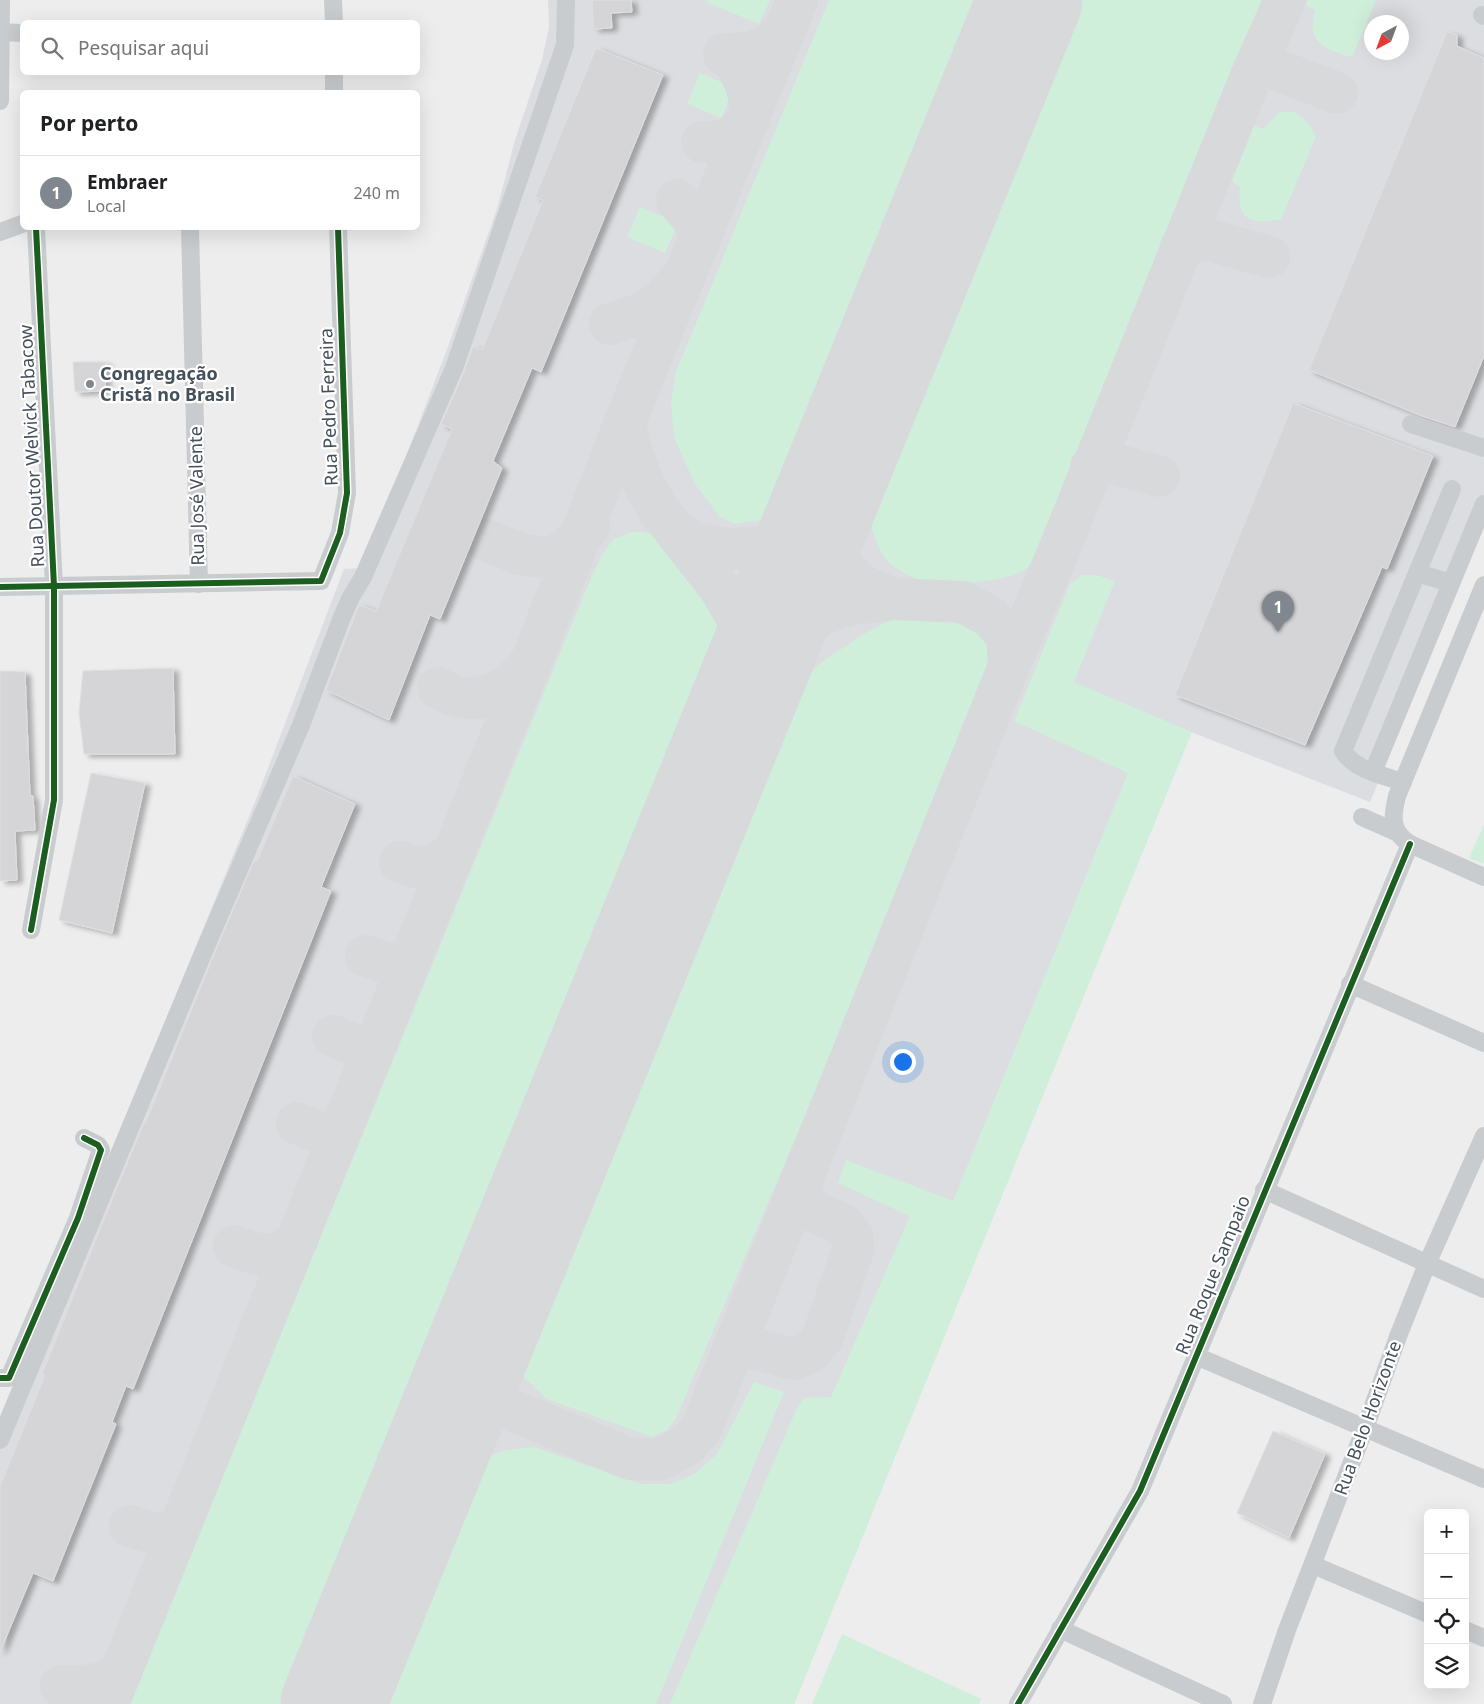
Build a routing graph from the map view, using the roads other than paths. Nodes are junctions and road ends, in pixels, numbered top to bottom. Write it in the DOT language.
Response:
graph roads {
  1 [pos="1,0"];
  2 [pos="333,0"];
  3 [pos="566,0"];
  4 [pos="334,20"];
  5 [pos="0,32"];
  6 [pos="20,33"];
  7 [pos="334,75"];
  8 [pos="334,90"];
  9 [pos="0,101"];
  10 [pos="20,225"];
  11 [pos="36,230"];
  12 [pos="190,230"];
  13 [pos="338,230"];
  14 [pos="0,232"];
  15 [pos="1411,424"];
  16 [pos="1484,448"];
  17 [pos="1452,489"];
  18 [pos="1484,504"];
  19 [pos="1417,573"];
  20 [pos="1451,583"];
  21 [pos="199,584"];
  22 [pos="1484,585"];
  23 [pos="54,586"];
  24 [pos="0,587"];
  25 [pos="1372,772"];
  26 [pos="1403,782"];
  27 [pos="1362,817"];
  28 [pos="1396,832"];
  29 [pos="1410,844"];
  30 [pos="1484,877"];
  31 [pos="31,930"];
  32 [pos="1350,984"];
  33 [pos="1484,1043"];
  34 [pos="1484,1136"];
  35 [pos="84,1138"];
  36 [pos="1264,1190"];
  37 [pos="1427,1264"];
  38 [pos="1484,1288"];
  39 [pos="1196,1356"];
  40 [pos="0,1378"];
  41 [pos="1365,1428"];
  42 [pos="0,1440"];
  43 [pos="1484,1479"];
  44 [pos="1312,1565"];
  45 [pos="1424,1612"];
  46 [pos="1060,1629"];
  47 [pos="1469,1632"];
  48 [pos="1484,1638"];
  49 [pos="1018,1704"];
  50 [pos="1223,1704"];
  51 [pos="1262,1704"];
  1 -- 5 [label="street"];
  2 -- 4 [label="street"];
  3 -- 42 [label="street"];
  5 -- 6 [label="street"];
  5 -- 9 [label="street"];
  7 -- 8 [label="street"];
  10 -- 14 [label="street"];
  11 -- 23 [label="street, Rua Doutor Welvick Tabacow"];
  12 -- 21 [label="street, Rua José Valente"];
  13 -- 21 [label="street, Rua Pedro Ferreira"];
  15 -- 16 [label="street"];
  17 -- 19 [label="street"];
  18 -- 20 [label="street"];
  19 -- 20 [label="street"];
  19 -- 25 [label="street"];
  20 -- 25 [label="street"];
  21 -- 23 [label="street"];
  22 -- 26 [label="street"];
  23 -- 24 [label="street"];
  23 -- 31 [label="street, Rua Doutor Welvick Tabacow"];
  25 -- 26 [label="street"];
  26 -- 28 [label="street"];
  27 -- 28 [label="street"];
  28 -- 29 [label="street"];
  29 -- 30 [label="street"];
  29 -- 32 [label="street, Rua Roque Sampaio"];
  32 -- 33 [label="street"];
  32 -- 36 [label="street, Rua Roque Sampaio"];
  34 -- 37 [label="street, Rua Belo Horizonte"];
  35 -- 40 [label="street"];
  36 -- 37 [label="street"];
  36 -- 39 [label="street, Rua Roque Sampaio"];
  37 -- 38 [label="street"];
  37 -- 41 [label="street, Rua Belo Horizonte"];
  39 -- 41 [label="street"];
  39 -- 46 [label="street, Rua Roque Sampaio"];
  41 -- 43 [label="street"];
  41 -- 44 [label="street, Rua Belo Horizonte"];
  44 -- 45 [label="street"];
  44 -- 51 [label="street, Rua Belo Horizonte"];
  46 -- 49 [label="street, Rua Roque Sampaio"];
  46 -- 50 [label="street"];
  47 -- 48 [label="street"];
}
